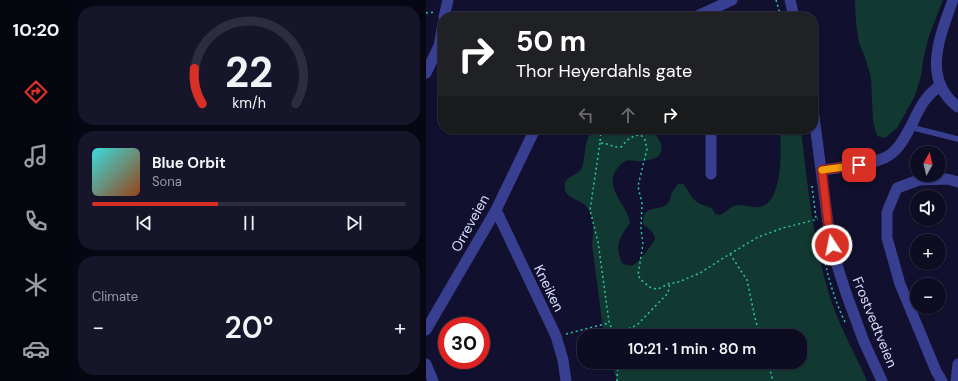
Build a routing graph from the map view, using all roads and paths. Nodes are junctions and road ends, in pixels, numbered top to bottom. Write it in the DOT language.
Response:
graph roads {
  1 [pos="448,0"];
  2 [pos="732,0"];
  3 [pos="776,0"];
  4 [pos="790,0"];
  5 [pos="953,0"];
  6 [pos="445,12"];
  7 [pos="706,12"];
  8 [pos="780,12"];
  9 [pos="793,12"];
  10 [pos="438,52"];
  11 [pos="426,73"];
  12 [pos="940,86"];
  13 [pos="958,107"];
  14 [pos="910,127"];
  15 [pos="533,134"];
  16 [pos="600,134"];
  17 [pos="711,134"];
  18 [pos="817,134"];
  19 [pos="958,139"];
  20 [pos="600,143"];
  21 [pos="822,170"];
  22 [pos="711,174"];
  23 [pos="958,182"];
  24 [pos="496,210"];
  25 [pos="827,218"];
  26 [pos="730,254"];
  27 [pos="670,283"];
  28 [pos="609,322"];
  29 [pos="612,329"];
  30 [pos="629,329"];
  31 [pos="758,329"];
  32 [pos="426,330"];
  33 [pos="562,335"];
  34 [pos="426,364"];
  35 [pos="958,364"];
  36 [pos="618,369"];
  37 [pos="770,369"];
  38 [pos="433,381"];
  39 [pos="566,381"];
  40 [pos="617,381"];
  41 [pos="773,381"];
  42 [pos="882,381"];
  43 [pos="942,381"];
  44 [pos="956,381"];
  1 -- 6 [label="street"];
  2 -- 7 [label="street"];
  3 -- 8 [label="path"];
  4 -- 9 [label="street"];
  5 -- 12 [label="street"];
  10 -- 11 [label="street"];
  12 -- 13 [label="street"];
  12 -- 14 [label="street"];
  14 -- 19 [label="lane"];
  14 -- 21 [label="street"];
  15 -- 24 [label="street, Orreveien"];
  16 -- 20 [label="path"];
  17 -- 22 [label="street"];
  18 -- 21 [label="street, Frostvedtveien"];
  20 -- 27 [label="path"];
  20 -- 28 [label="path"];
  21 -- 25 [label="street, Frostvedtveien"];
  23 -- 43 [label="street"];
  24 -- 32 [label="street, Orreveien"];
  24 -- 39 [label="street, Kneiken"];
  25 -- 26 [label="path"];
  25 -- 42 [label="street, Frostvedtveien"];
  26 -- 27 [label="path"];
  26 -- 31 [label="path"];
  27 -- 30 [label="path"];
  28 -- 29 [label="path"];
  28 -- 33 [label="path"];
  34 -- 38 [label="street"];
  35 -- 44 [label="street"];
  36 -- 40 [label="path"];
  37 -- 41 [label="path"];
}
